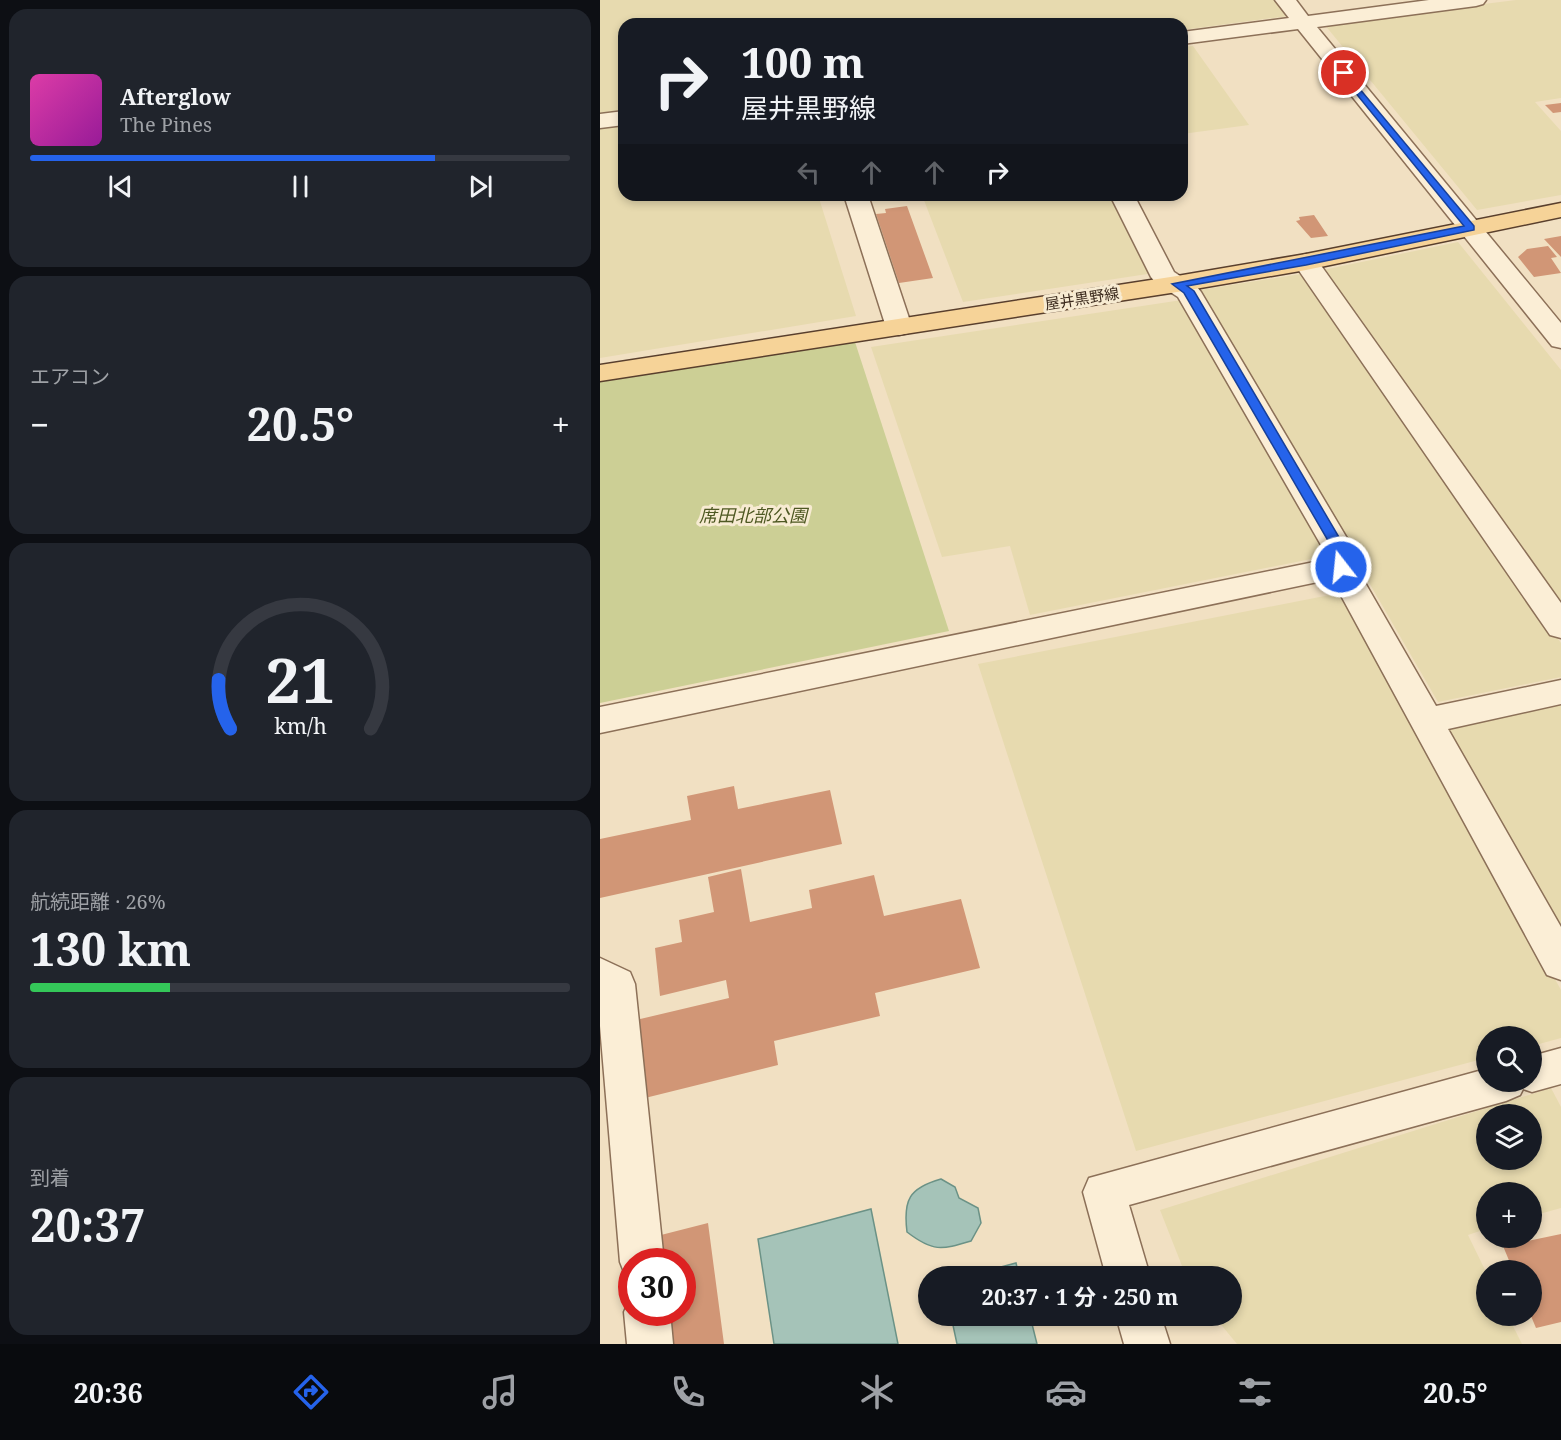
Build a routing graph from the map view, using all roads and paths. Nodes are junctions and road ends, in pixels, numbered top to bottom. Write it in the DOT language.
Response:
graph roads {
  1 [pos="1285,0"];
  2 [pos="1476,0"];
  3 [pos="1302,21"];
  4 [pos="1188,37"];
  5 [pos="618,119"];
  6 [pos="600,122"];
  7 [pos="858,201"];
  8 [pos="1125,201"];
  9 [pos="1561,210"];
  10 [pos="1470,228"];
  11 [pos="1306,262"];
  12 [pos="1178,284"];
  13 [pos="899,327"];
  14 [pos="1561,340"];
  15 [pos="600,373"];
  16 [pos="1341,567"];
  17 [pos="1561,627"];
  18 [pos="1561,692"];
  19 [pos="600,720"];
  20 [pos="1426,721"];
  21 [pos="1561,963"];
  22 [pos="600,975"];
  23 [pos="1561,1066"];
  24 [pos="1542,1071"];
  25 [pos="1476,1090"];
  26 [pos="641,1248"];
  27 [pos="1125,1266"];
  28 [pos="648,1326"];
  29 [pos="1142,1326"];
  30 [pos="650,1344"];
  31 [pos="1147,1344"];
  1 -- 3 [label="street"];
  2 -- 3 [label="street"];
  3 -- 4 [label="street"];
  3 -- 10 [label="street"];
  5 -- 6 [label="street"];
  7 -- 13 [label="street"];
  8 -- 12 [label="street"];
  9 -- 10 [label="main road, 屋井黒野線"];
  10 -- 11 [label="main road, 屋井黒野線"];
  10 -- 14 [label="street"];
  11 -- 12 [label="main road, 屋井黒野線"];
  11 -- 17 [label="street"];
  12 -- 13 [label="main road, 屋井黒野線"];
  12 -- 16 [label="street"];
  13 -- 15 [label="main road, 屋井黒野線"];
  16 -- 19 [label="street"];
  16 -- 20 [label="street"];
  18 -- 20 [label="street"];
  20 -- 21 [label="street"];
  22 -- 26 [label="street"];
  23 -- 24 [label="street"];
  25 -- 27 [label="street"];
  28 -- 30 [label="street"];
  29 -- 31 [label="street"];
}
